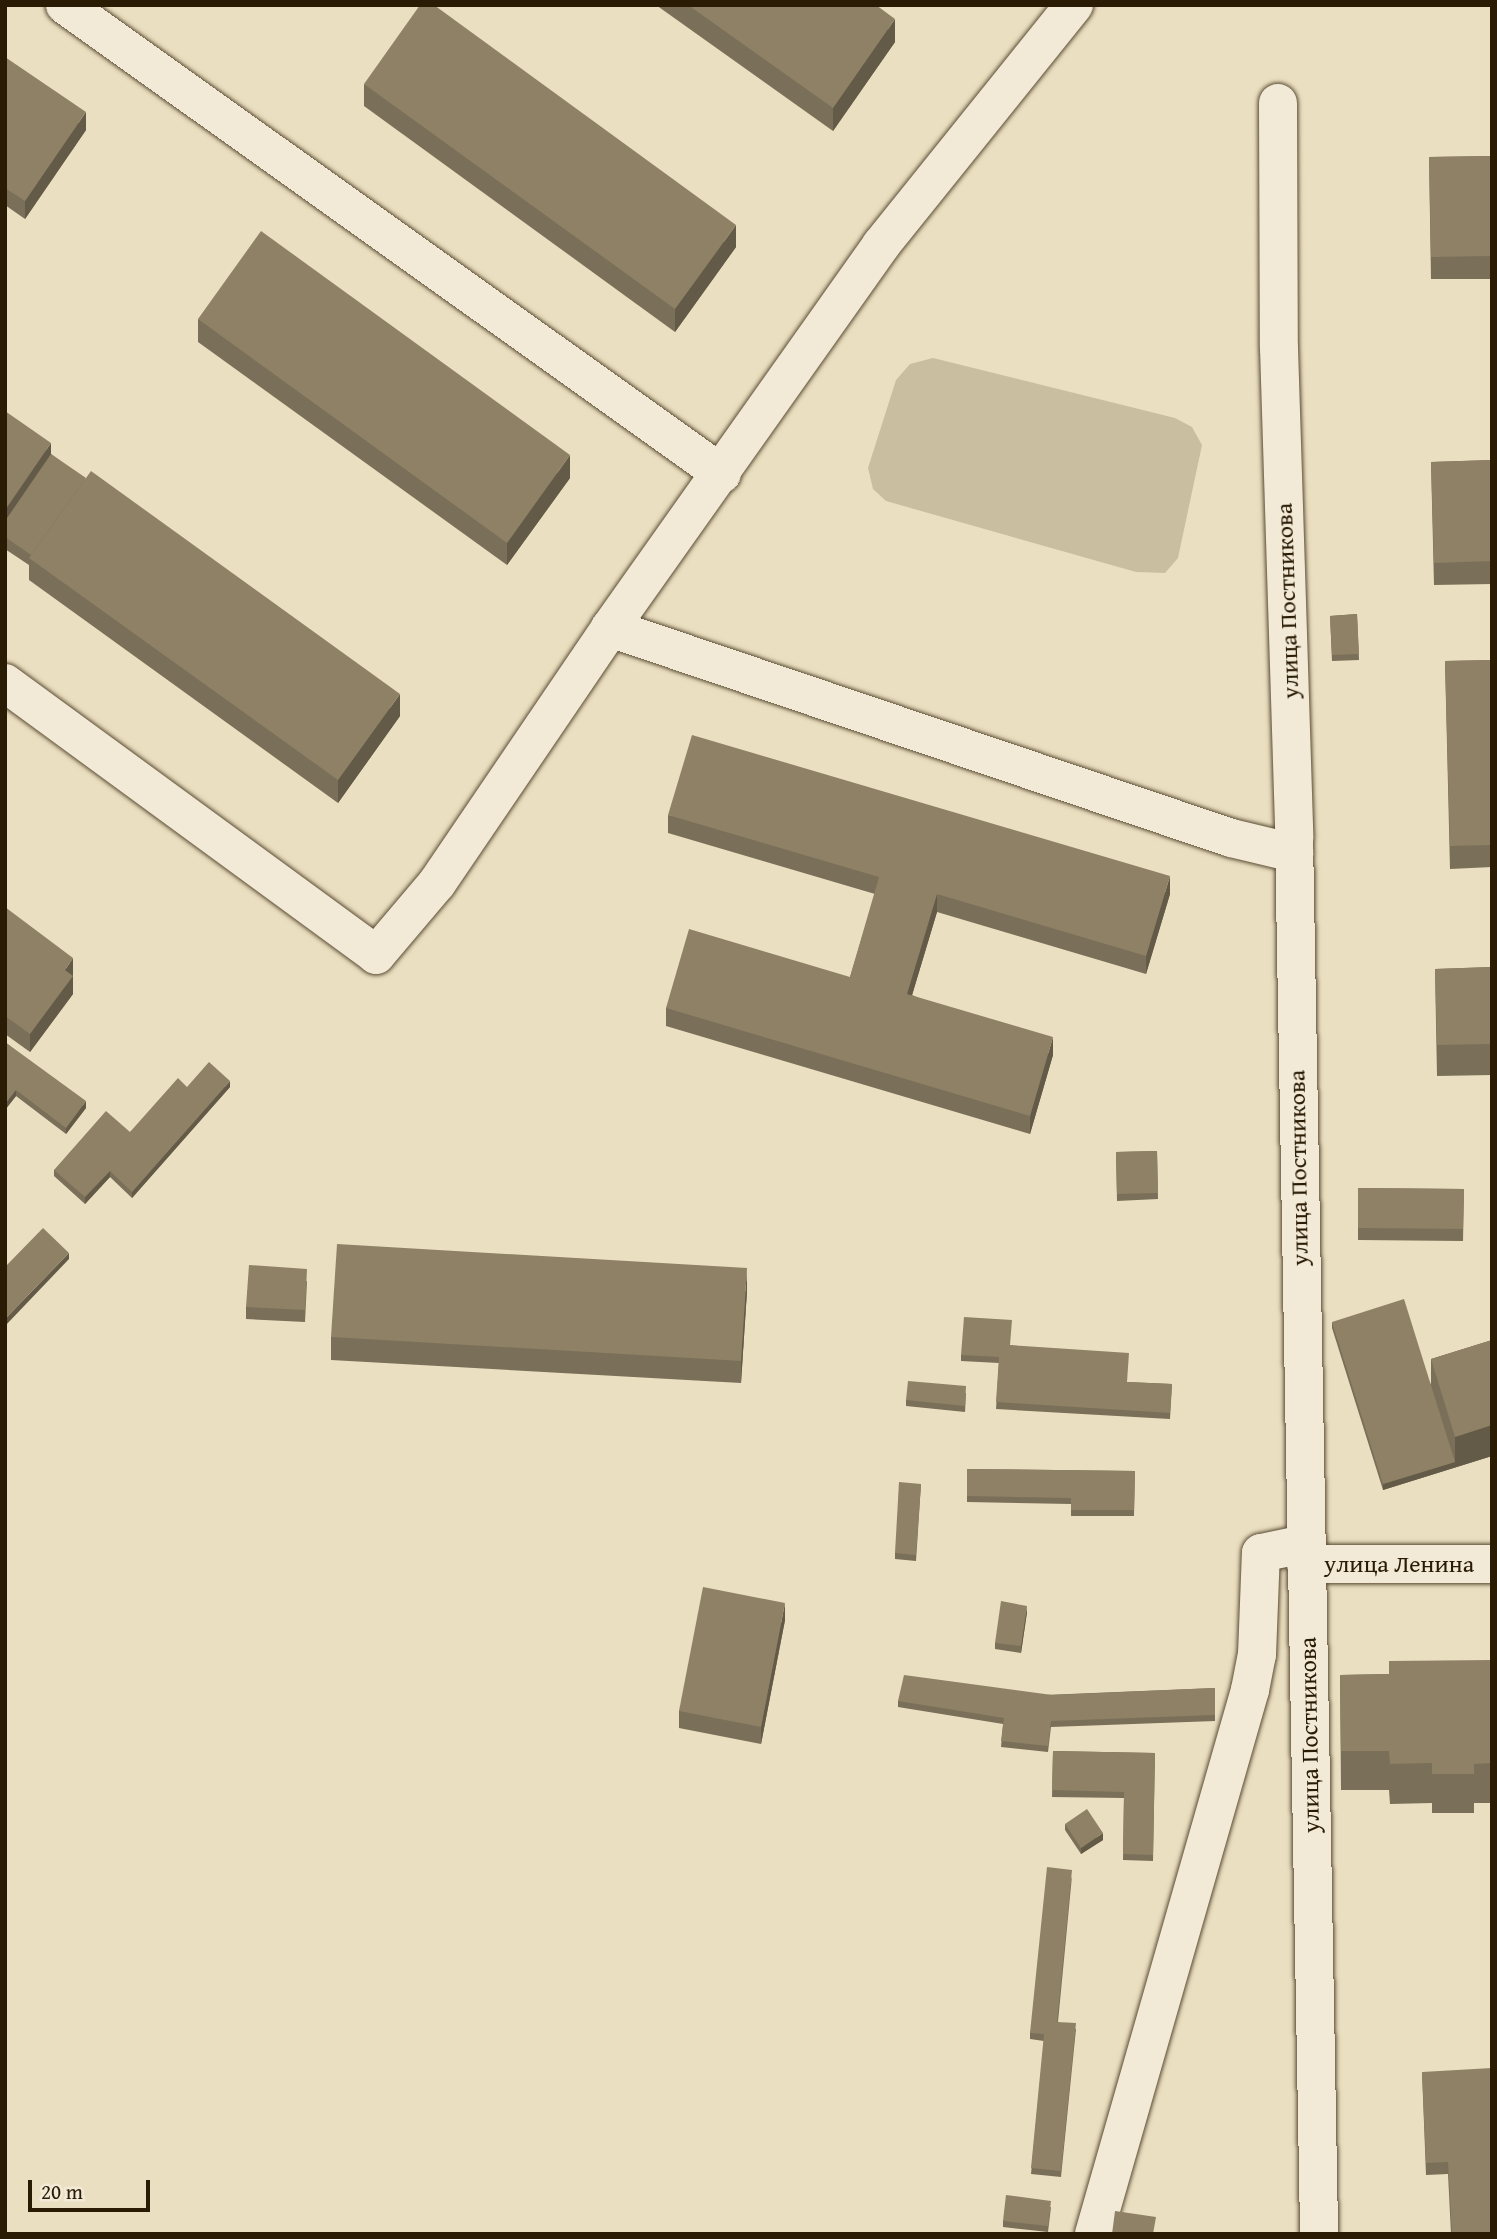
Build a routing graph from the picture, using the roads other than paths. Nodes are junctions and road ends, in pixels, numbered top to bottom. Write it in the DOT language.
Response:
graph roads {
  1 [pos="65,5"];
  2 [pos="1074,5"];
  3 [pos="1278,103"];
  4 [pos="722,474"];
  5 [pos="610,628"];
  6 [pos="5,683"];
  7 [pos="1294,853"];
  8 [pos="1306,1554"];
  9 [pos="1492,1564"];
  10 [pos="1094,2234"];
  11 [pos="1319,2234"];
  1 -- 4 [label="street"];
  2 -- 4 [label="street"];
  3 -- 7 [label="street, улица Постникова"];
  4 -- 5 [label="street"];
  5 -- 6 [label="street"];
  5 -- 7 [label="street"];
  7 -- 8 [label="street, улица Постникова"];
  8 -- 9 [label="street, улица Ленина"];
  8 -- 10 [label="street, улица Ленина"];
  8 -- 11 [label="street, улица Постникова"];
}
